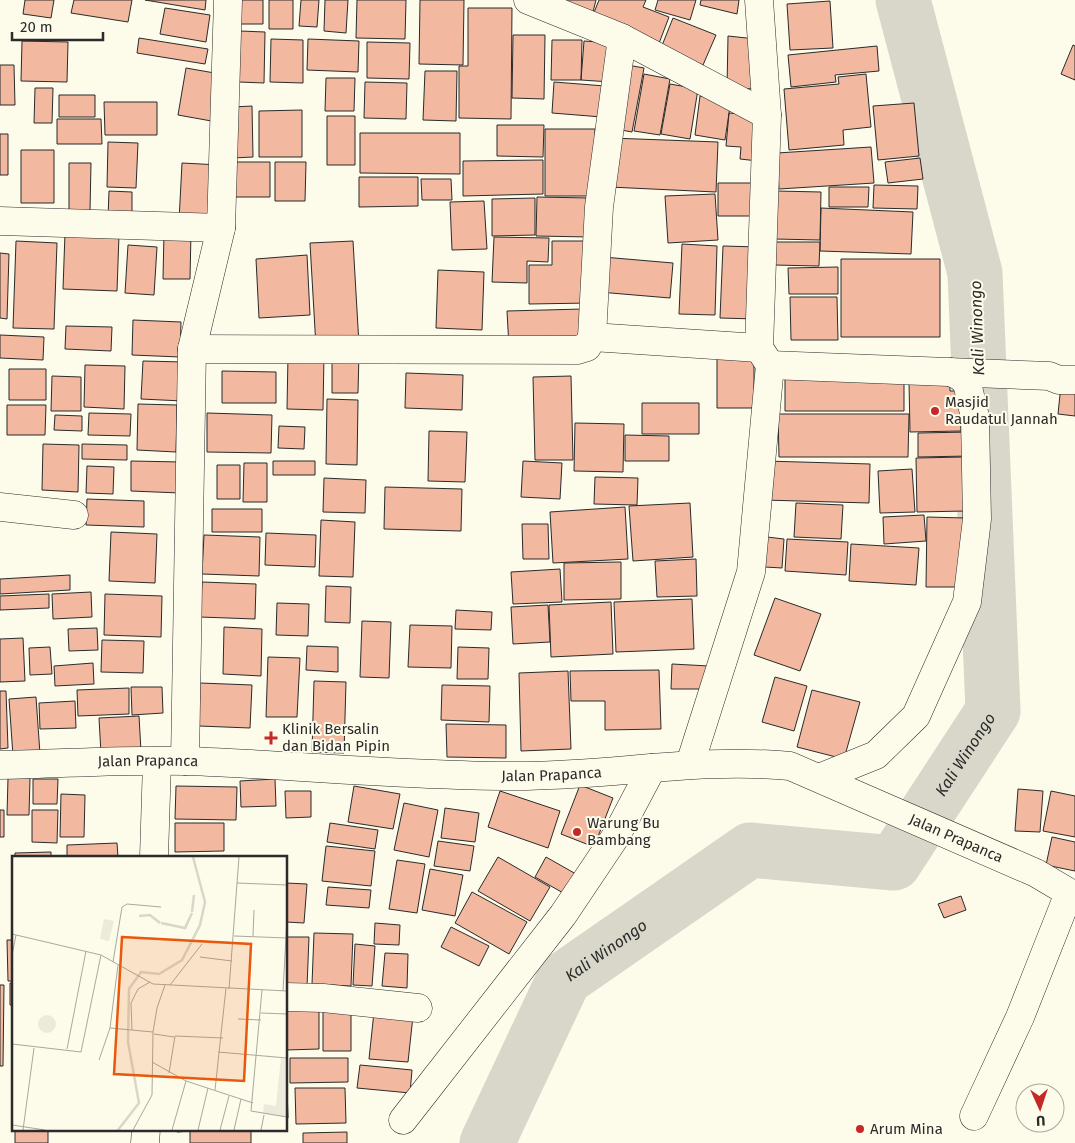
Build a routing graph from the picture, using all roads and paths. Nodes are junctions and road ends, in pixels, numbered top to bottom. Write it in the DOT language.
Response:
graph roads {
  1 [pos="228,0"];
  2 [pos="528,0"];
  3 [pos="759,0"];
  4 [pos="622,38"];
  5 [pos="767,116"];
  6 [pos="0,221"];
  7 [pos="221,228"];
  8 [pos="592,337"];
  9 [pos="192,348"];
  10 [pos="765,356"];
  11 [pos="956,372"];
  12 [pos="1062,378"];
  13 [pos="0,507"];
  14 [pos="74,515"];
  15 [pos="185,761"];
  16 [pos="157,762"];
  17 [pos="690,764"];
  18 [pos="0,765"];
  19 [pos="652,768"];
  20 [pos="819,778"];
  21 [pos="154,856"];
  22 [pos="1072,895"];
  23 [pos="288,997"];
  24 [pos="418,1008"];
  25 [pos="974,1116"];
  26 [pos="403,1120"];
  27 [pos="146,1130"];
  28 [pos="145,1143"];
  1 -- 7 [label="street"];
  2 -- 4 [label="street"];
  3 -- 5 [label="street"];
  4 -- 5 [label="street"];
  4 -- 8 [label="street"];
  5 -- 10 [label="street"];
  6 -- 7 [label="street"];
  7 -- 9 [label="street"];
  8 -- 9 [label="street"];
  8 -- 10 [label="street"];
  9 -- 15 [label="street"];
  10 -- 11 [label="street"];
  10 -- 17 [label="street"];
  11 -- 12 [label="street"];
  11 -- 20 [label="street"];
  13 -- 14 [label="street"];
  15 -- 16 [label="street, Jalan Prapanca"];
  15 -- 19 [label="street, Jalan Prapanca"];
  16 -- 18 [label="street, Jalan Prapanca"];
  16 -- 21 [label="street"];
  17 -- 19 [label="street, Jalan Prapanca"];
  17 -- 20 [label="street, Jalan Prapanca"];
  19 -- 26 [label="street"];
  20 -- 22 [label="street, Jalan Prapanca"];
  22 -- 25 [label="street"];
  23 -- 24 [label="street"];
  27 -- 28 [label="street"];
}
